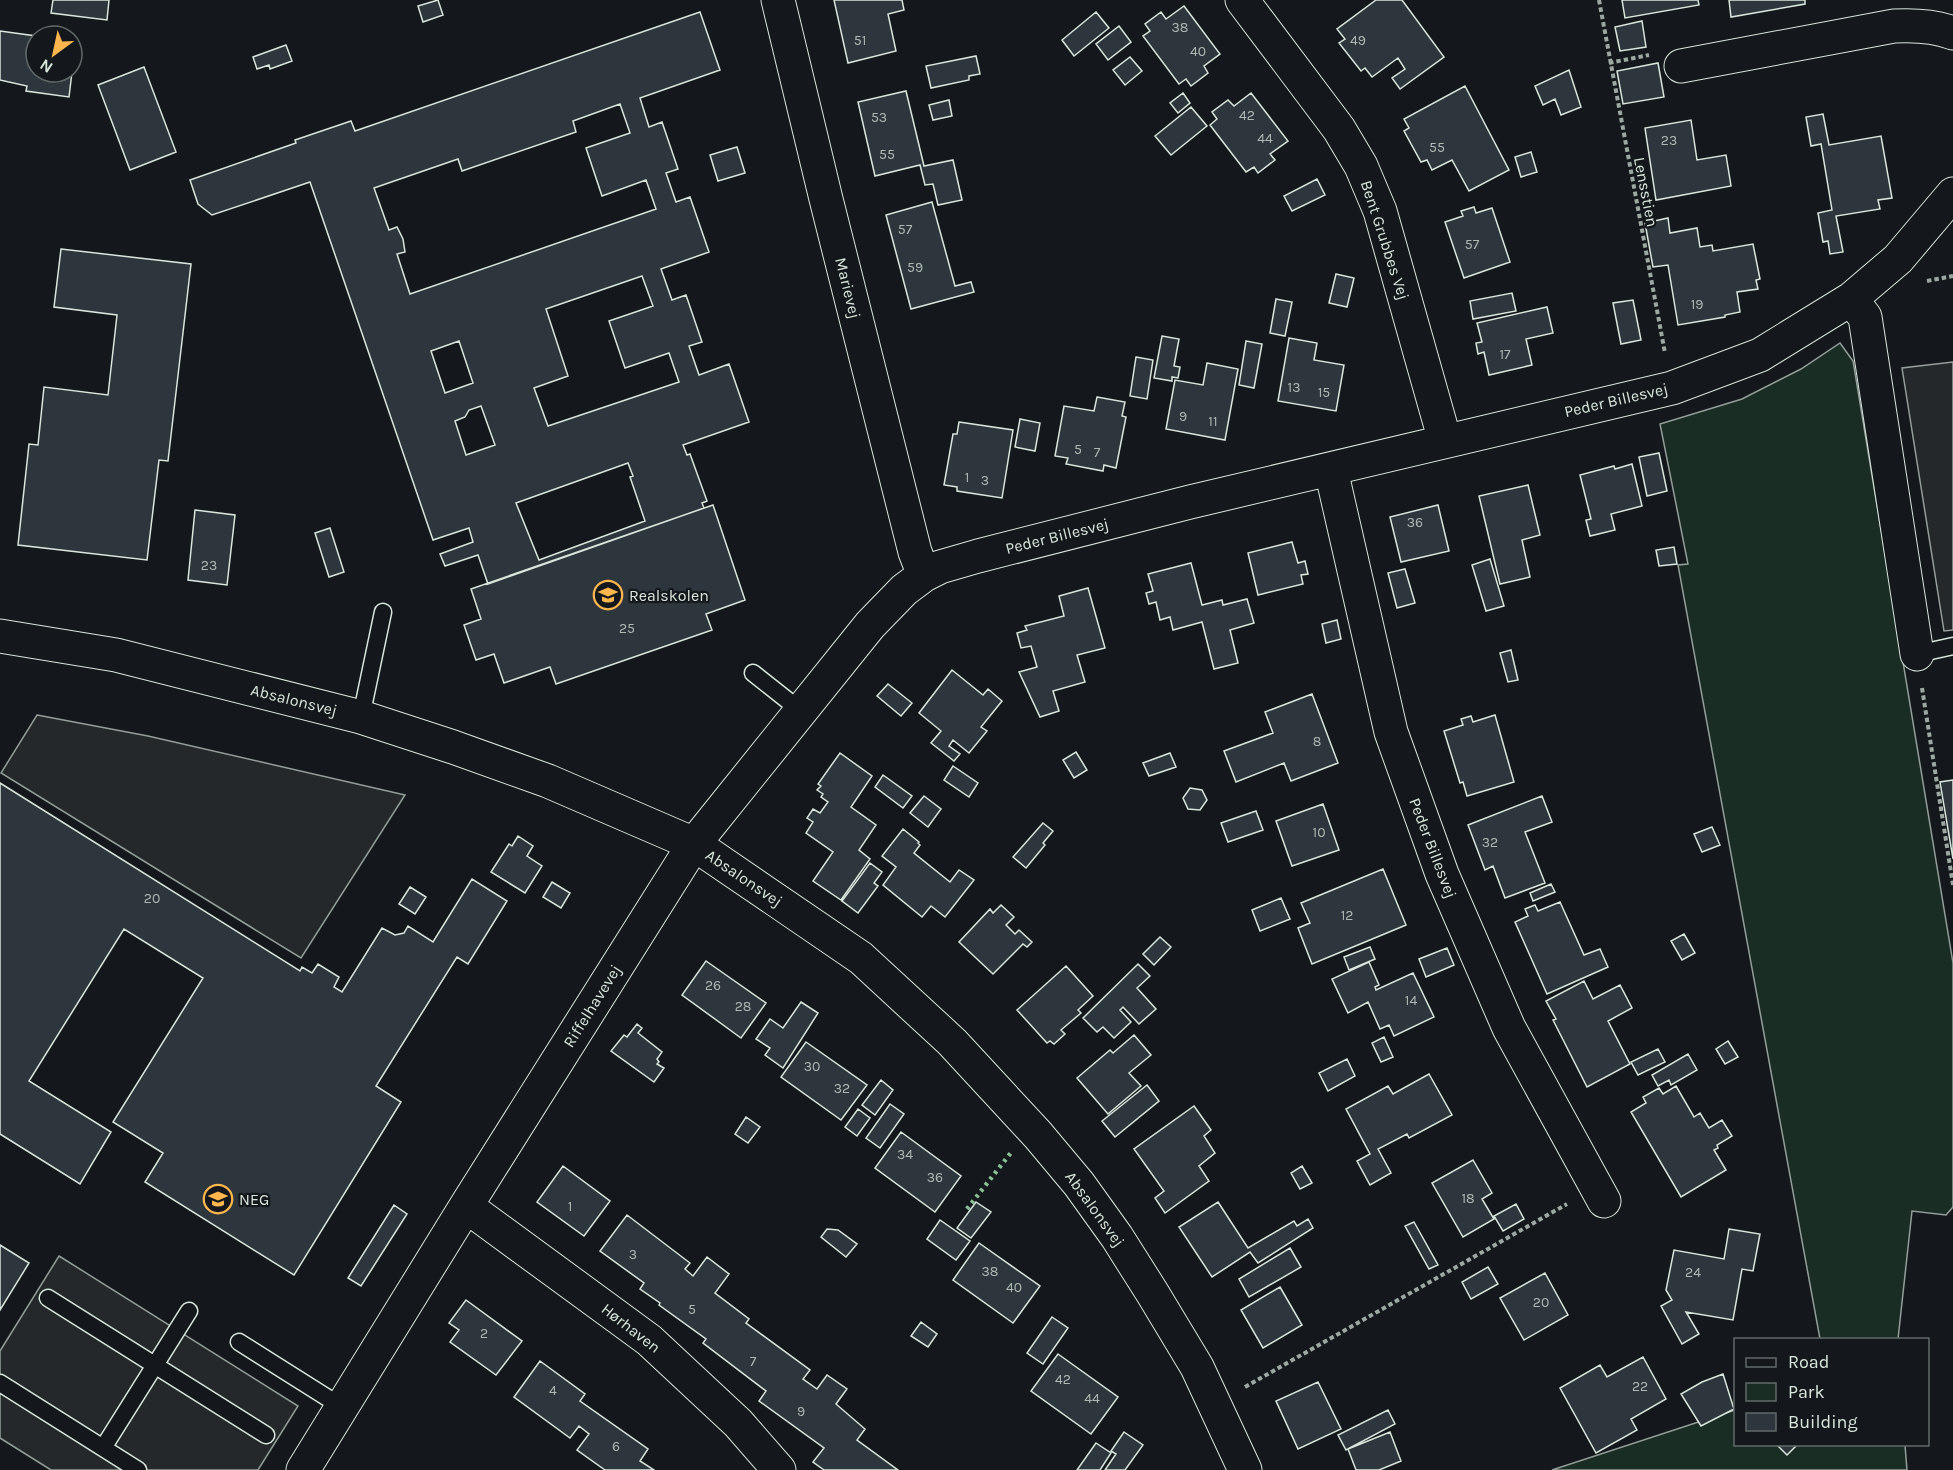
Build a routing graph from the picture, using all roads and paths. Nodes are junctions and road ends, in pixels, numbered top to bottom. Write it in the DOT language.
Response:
graph roads {
  1 [pos="778,0"];
  2 [pos="1242,0"];
  3 [pos="1599,0"];
  4 [pos="1953,33"];
  5 [pos="1681,66"];
  6 [pos="1953,194"];
  7 [pos="1851,299"];
  8 [pos="1672,388"];
  9 [pos="1445,441"];
  10 [pos="1331,470"];
  11 [pos="924,575"];
  12 [pos="383,612"];
  13 [pos="0,636"];
  14 [pos="1953,646"];
  15 [pos="1917,654"];
  16 [pos="753,673"];
  17 [pos="801,711"];
  18 [pos="361,717"];
  19 [pos="694,844"];
  20 [pos="1953,885"];
  21 [pos="1600,1194"];
  22 [pos="466,1206"];
  23 [pos="48,1298"];
  24 [pos="189,1311"];
  25 [pos="239,1342"];
  26 [pos="155,1365"];
  27 [pos="0,1383"];
  28 [pos="1215,1404"];
  29 [pos="342,1407"];
  30 [pos="266,1435"];
  31 [pos="103,1448"];
  32 [pos="116,1464"];
  33 [pos="138,1470"];
  34 [pos="303,1470"];
  35 [pos="779,1470"];
  36 [pos="1245,1470"];
  1 -- 11 [label="street, Marievej"];
  2 -- 9 [label="street, Bent Grubbes Vej"];
  3 -- 8 [label="path, Lensstien"];
  4 -- 5 [label="street"];
  6 -- 7 [label="street, Peder Billesvej"];
  7 -- 8 [label="street, Peder Billesvej"];
  7 -- 15 [label="street"];
  8 -- 9 [label="street, Peder Billesvej"];
  9 -- 10 [label="street, Peder Billesvej"];
  10 -- 11 [label="street, Peder Billesvej"];
  10 -- 21 [label="street, Peder Billesvej"];
  11 -- 17 [label="street, Riffelhavevej"];
  12 -- 18 [label="lane"];
  13 -- 18 [label="street, Absalonsvej"];
  14 -- 15 [label="lane"];
  15 -- 20 [label="path"];
  16 -- 17 [label="lane"];
  17 -- 19 [label="street, Riffelhavevej"];
  18 -- 19 [label="street, Absalonsvej"];
  19 -- 22 [label="street, Riffelhavevej"];
  19 -- 28 [label="street, Absalonsvej"];
  21 -- 28 [label="path"];
  22 -- 29 [label="street, Riffelhavevej"];
  22 -- 35 [label="street, Hørhaven"];
  23 -- 26 [label="lane"];
  24 -- 26 [label="lane"];
  25 -- 29 [label="lane"];
  26 -- 30 [label="lane"];
  26 -- 31 [label="lane"];
  27 -- 31 [label="lane"];
  28 -- 36 [label="street, Absalonsvej"];
  29 -- 34 [label="street, Riffelhavevej"];
  31 -- 32 [label="lane"];
  32 -- 33 [label="lane"];
}
